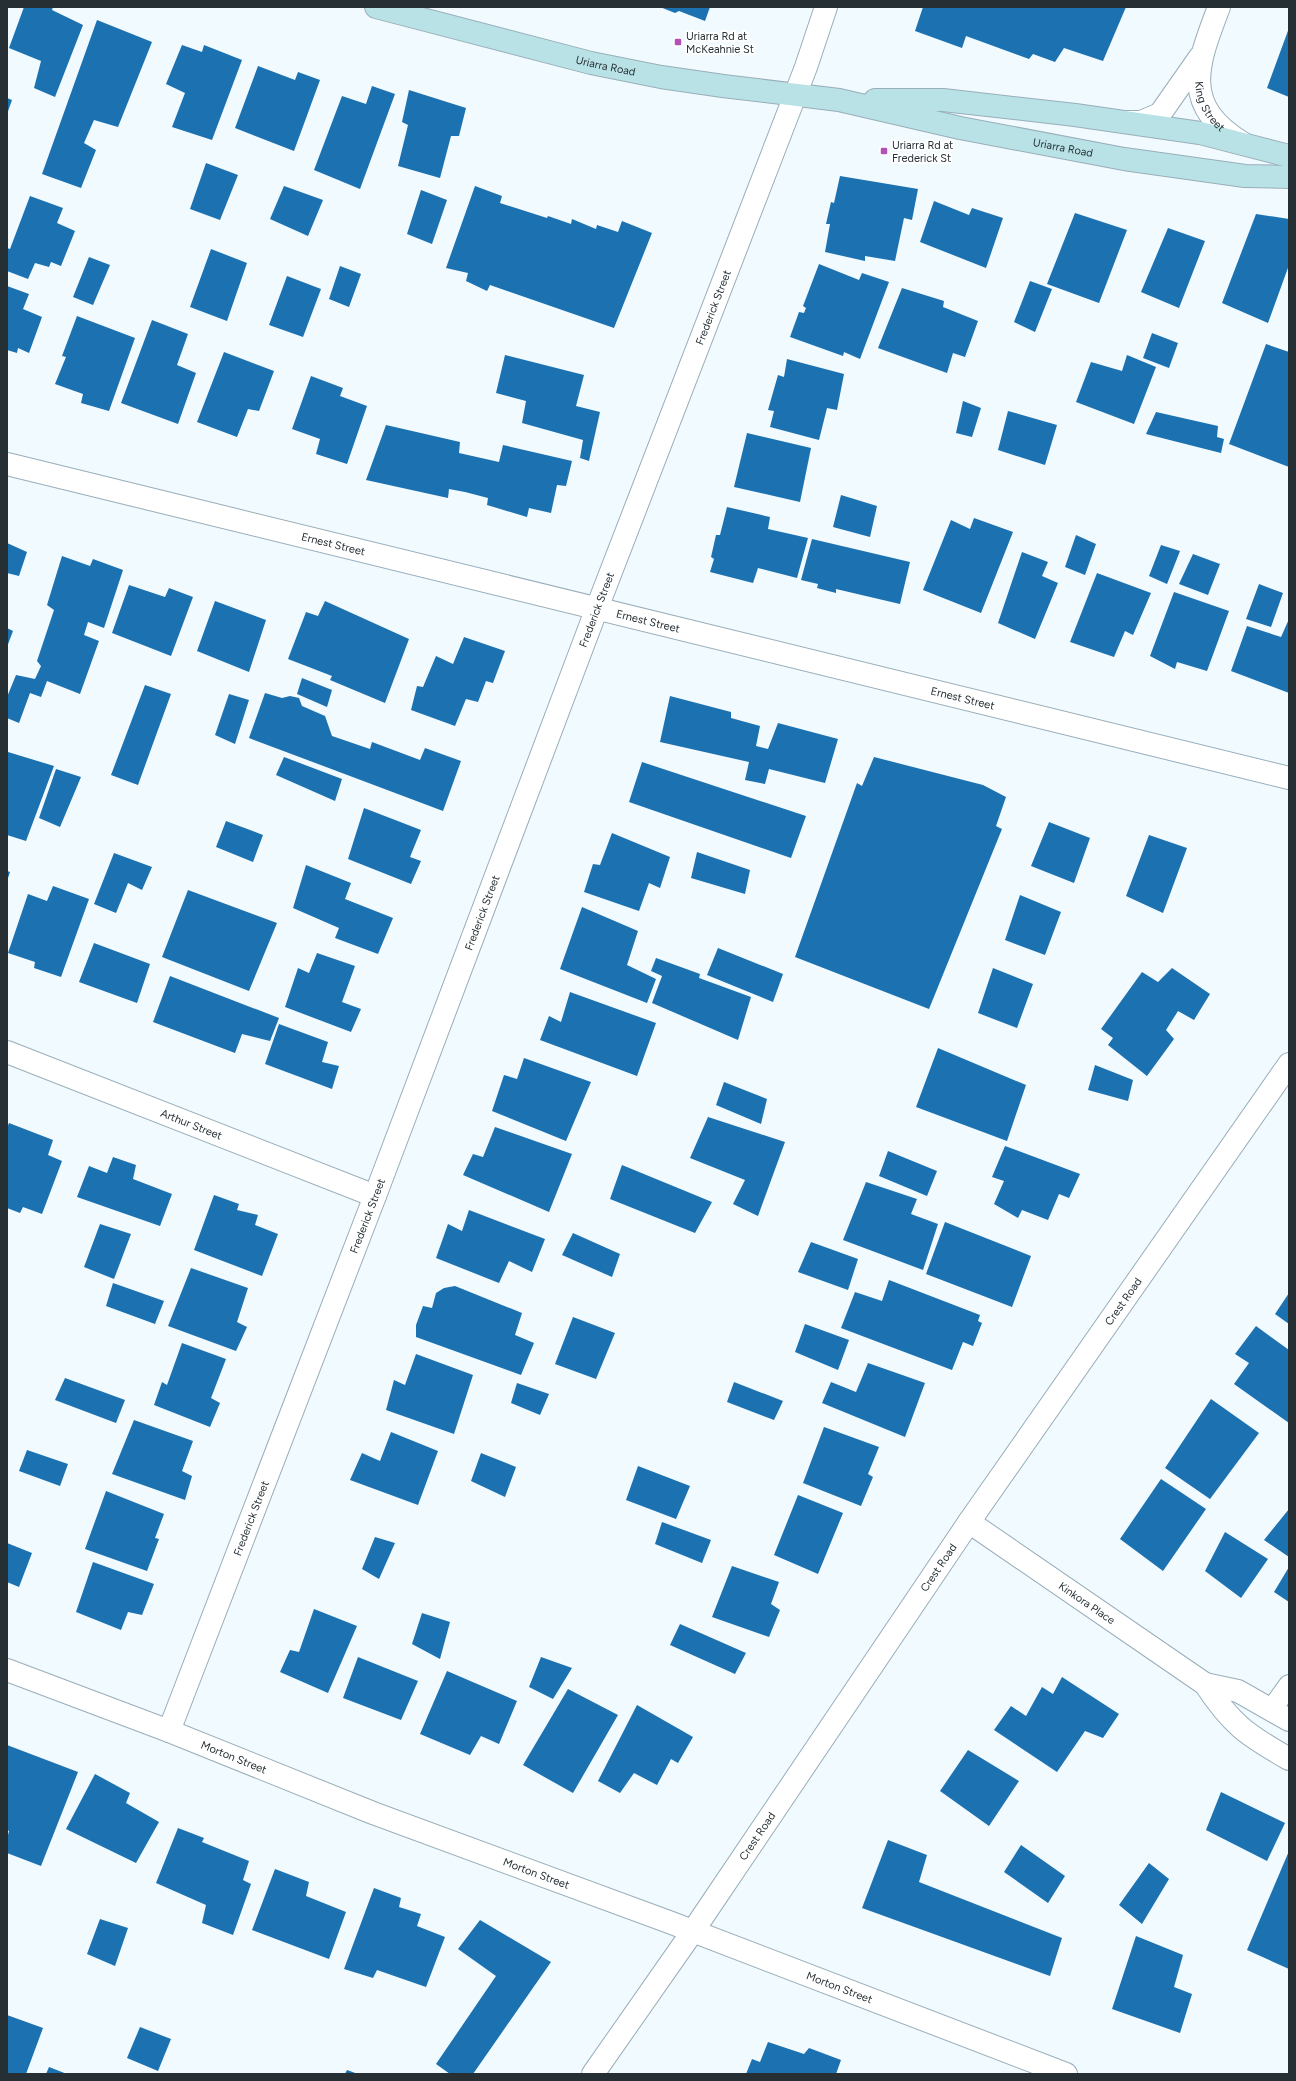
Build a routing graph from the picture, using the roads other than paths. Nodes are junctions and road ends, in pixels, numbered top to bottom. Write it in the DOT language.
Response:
graph roads {
  1 [pos="376,7"];
  2 [pos="826,7"];
  3 [pos="1219,7"];
  4 [pos="1202,55"];
  5 [pos="795,95"];
  6 [pos="839,100"];
  7 [pos="1128,122"];
  8 [pos="1246,144"];
  9 [pos="1289,156"];
  10 [pos="1289,178"];
  11 [pos="7,464"];
  12 [pos="597,608"];
  13 [pos="1289,778"];
  14 [pos="7,1052"];
  15 [pos="1289,1064"];
  16 [pos="375,1196"];
  17 [pos="969,1522"];
  18 [pos="7,1670"];
  19 [pos="1205,1684"];
  20 [pos="1289,1685"];
  21 [pos="1280,1715"];
  22 [pos="169,1731"];
  23 [pos="1289,1759"];
  24 [pos="693,1932"];
  25 [pos="593,2074"];
  26 [pos="1066,2074"];
  1 -- 5 [label="main road, Uriarra Road"];
  2 -- 5 [label="street, Frederick Street"];
  3 -- 4 [label="street, King Street"];
  4 -- 7 [label="street, King Street"];
  4 -- 8 [label="street, King Street"];
  5 -- 6 [label="main road, Uriarra Road"];
  5 -- 12 [label="street, Frederick Street"];
  6 -- 7 [label="main road, Uriarra Road"];
  6 -- 10 [label="main road, Uriarra Road"];
  7 -- 8 [label="main road, Uriarra Road"];
  8 -- 9 [label="main road, Uriarra Road"];
  11 -- 12 [label="street, Ernest Street"];
  12 -- 13 [label="street, Ernest Street"];
  12 -- 16 [label="street, Frederick Street"];
  14 -- 16 [label="street, Arthur Street"];
  15 -- 17 [label="street, Crest Road"];
  16 -- 22 [label="street, Frederick Street"];
  17 -- 19 [label="street, Kinkora Place"];
  17 -- 24 [label="street, Crest Road"];
  18 -- 22 [label="street, Morton Street"];
  19 -- 21 [label="street, Kinkora Place"];
  19 -- 23 [label="street, Kinkora Place"];
  20 -- 21 [label="lane"];
  22 -- 24 [label="street, Morton Street"];
  24 -- 25 [label="street, Crest Road"];
  24 -- 26 [label="street, Morton Street"];
}
